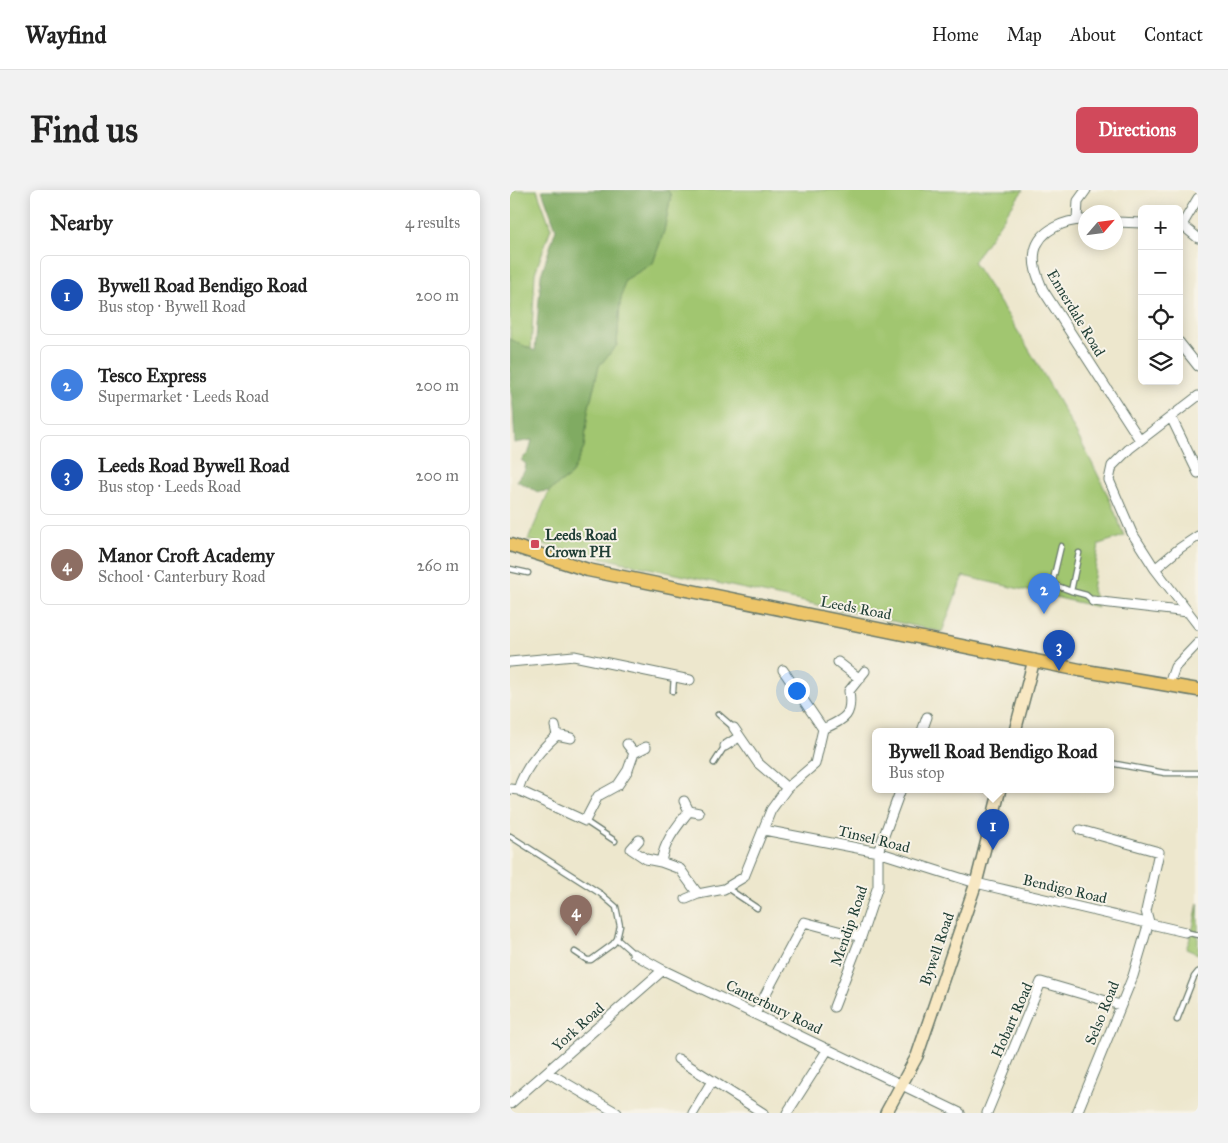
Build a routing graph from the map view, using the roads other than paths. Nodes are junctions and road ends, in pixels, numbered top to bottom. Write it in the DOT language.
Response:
graph roads {
  1 [pos="1086,190"];
  2 [pos="1198,198"];
  3 [pos="1079,205"];
  4 [pos="1078,221"];
  5 [pos="1123,222"];
  6 [pos="1183,222"];
  7 [pos="1138,223"];
  8 [pos="1183,227"];
  9 [pos="1198,238"];
  10 [pos="1183,347"];
  11 [pos="1198,366"];
  12 [pos="1198,396"];
  13 [pos="1171,416"];
  14 [pos="1140,440"];
  15 [pos="1198,474"];
  16 [pos="1198,536"];
  17 [pos="510,544"];
  18 [pos="1061,546"];
  19 [pos="1079,553"];
  20 [pos="1155,568"];
  21 [pos="510,569"];
  22 [pos="528,573"];
  23 [pos="1071,590"];
  24 [pos="1093,601"];
  25 [pos="1188,612"];
  26 [pos="1198,625"];
  27 [pos="1198,643"];
  28 [pos="1034,660"];
  29 [pos="510,662"];
  30 [pos="838,662"];
  31 [pos="783,670"];
  32 [pos="674,677"];
  33 [pos="690,680"];
  34 [pos="1169,684"];
  35 [pos="1198,690"];
  36 [pos="673,691"];
  37 [pos="718,714"];
  38 [pos="927,717"];
  39 [pos="734,728"];
  40 [pos="923,728"];
  41 [pos="1016,728"];
  42 [pos="823,729"];
  43 [pos="740,737"];
  44 [pos="571,738"];
  45 [pos="627,744"];
  46 [pos="725,746"];
  47 [pos="646,747"];
  48 [pos="634,754"];
  49 [pos="714,763"];
  50 [pos="1114,764"];
  51 [pos="1198,773"];
  52 [pos="787,788"];
  53 [pos="514,790"];
  54 [pos="900,793"];
  55 [pos="999,793"];
  56 [pos="684,801"];
  57 [pos="689,811"];
  58 [pos="699,813"];
  59 [pos="585,821"];
  60 [pos="764,830"];
  61 [pos="1080,830"];
  62 [pos="510,836"];
  63 [pos="639,840"];
  64 [pos="615,841"];
  65 [pos="878,852"];
  66 [pos="661,862"];
  67 [pos="976,883"];
  68 [pos="726,888"];
  69 [pos="698,894"];
  70 [pos="686,899"];
  71 [pos="757,908"];
  72 [pos="1148,922"];
  73 [pos="1185,932"];
  74 [pos="1198,935"];
  75 [pos="861,937"];
  76 [pos="617,939"];
  77 [pos="575,952"];
  78 [pos="634,954"];
  79 [pos="663,970"];
  80 [pos="1198,972"];
  81 [pos="1120,1005"];
  82 [pos="834,1007"];
  83 [pos="755,1014"];
  84 [pos="1177,1020"];
  85 [pos="828,1049"];
  86 [pos="678,1059"];
  87 [pos="547,1072"];
  88 [pos="712,1081"];
  89 [pos="901,1084"];
  90 [pos="510,1104"];
  91 [pos="616,1113"];
  92 [pos="693,1113"];
  93 [pos="763,1113"];
  94 [pos="787,1113"];
  95 [pos="886,1113"];
  96 [pos="960,1113"];
  97 [pos="988,1113"];
  98 [pos="1077,1113"];
  1 -- 3 [label="street"];
  2 -- 6 [label="street"];
  4 -- 14 [label="street, Ennerdale Road"];
  5 -- 7 [label="street"];
  8 -- 9 [label="street"];
  10 -- 11 [label="street"];
  12 -- 13 [label="street"];
  13 -- 14 [label="street"];
  13 -- 15 [label="street"];
  14 -- 20 [label="street"];
  16 -- 20 [label="street"];
  17 -- 28 [label="main road, Leeds Road"];
  18 -- 23 [label="lane"];
  19 -- 23 [label="lane"];
  20 -- 25 [label="street"];
  21 -- 22 [label="lane"];
  23 -- 24 [label="lane"];
  24 -- 25 [label="street"];
  25 -- 26 [label="street"];
  27 -- 34 [label="street"];
  28 -- 34 [label="main road, Leeds Road"];
  28 -- 41 [label="street"];
  29 -- 32 [label="street"];
  30 -- 42 [label="street"];
  31 -- 42 [label="street"];
  32 -- 33 [label="street"];
  32 -- 36 [label="lane"];
  34 -- 35 [label="main road, Leeds Road"];
  37 -- 39 [label="lane"];
  38 -- 40 [label="street"];
  39 -- 43 [label="street"];
  42 -- 52 [label="street"];
  43 -- 46 [label="street"];
  43 -- 52 [label="street"];
  44 -- 53 [label="street"];
  45 -- 48 [label="street"];
  46 -- 49 [label="lane"];
  47 -- 48 [label="street"];
  48 -- 59 [label="street"];
  50 -- 51 [label="lane"];
  52 -- 60 [label="street"];
  53 -- 59 [label="street"];
  54 -- 65 [label="street"];
  55 -- 67 [label="street, Bywell Road"];
  56 -- 57 [label="street"];
  57 -- 58 [label="street"];
  57 -- 66 [label="street"];
  59 -- 64 [label="lane"];
  60 -- 65 [label="street, Tinsel Road"];
  60 -- 68 [label="street"];
  61 -- 72 [label="street, Selso Road"];
  62 -- 76 [label="lane"];
  63 -- 66 [label="street"];
  65 -- 67 [label="street, Tinsel Road"];
  65 -- 75 [label="street, Mendip Road"];
  66 -- 69 [label="street"];
  67 -- 72 [label="street, Bendigo Road"];
  67 -- 89 [label="street, Bywell Road"];
  68 -- 69 [label="street"];
  68 -- 71 [label="lane"];
  69 -- 70 [label="street"];
  72 -- 73 [label="street, Bendigo Road"];
  72 -- 81 [label="street, Selso Road"];
  73 -- 74 [label="lane"];
  75 -- 82 [label="street, Mendip Road"];
  75 -- 83 [label="street"];
  76 -- 77 [label="lane"];
  76 -- 78 [label="lane"];
  78 -- 79 [label="street, Canterbury Road"];
  79 -- 83 [label="street, Canterbury Road"];
  79 -- 87 [label="street, York Road"];
  80 -- 84 [label="lane"];
  81 -- 97 [label="street, Hobart Road"];
  81 -- 98 [label="street, Selso Road"];
  83 -- 85 [label="street, Canterbury Road"];
  85 -- 89 [label="street, Canterbury Road"];
  85 -- 94 [label="street"];
  86 -- 88 [label="street"];
  87 -- 90 [label="street, York Road"];
  87 -- 91 [label="street"];
  88 -- 92 [label="street"];
  88 -- 93 [label="street"];
  89 -- 95 [label="street, Bywell Road"];
  89 -- 96 [label="street, Canterbury Road"];
}
